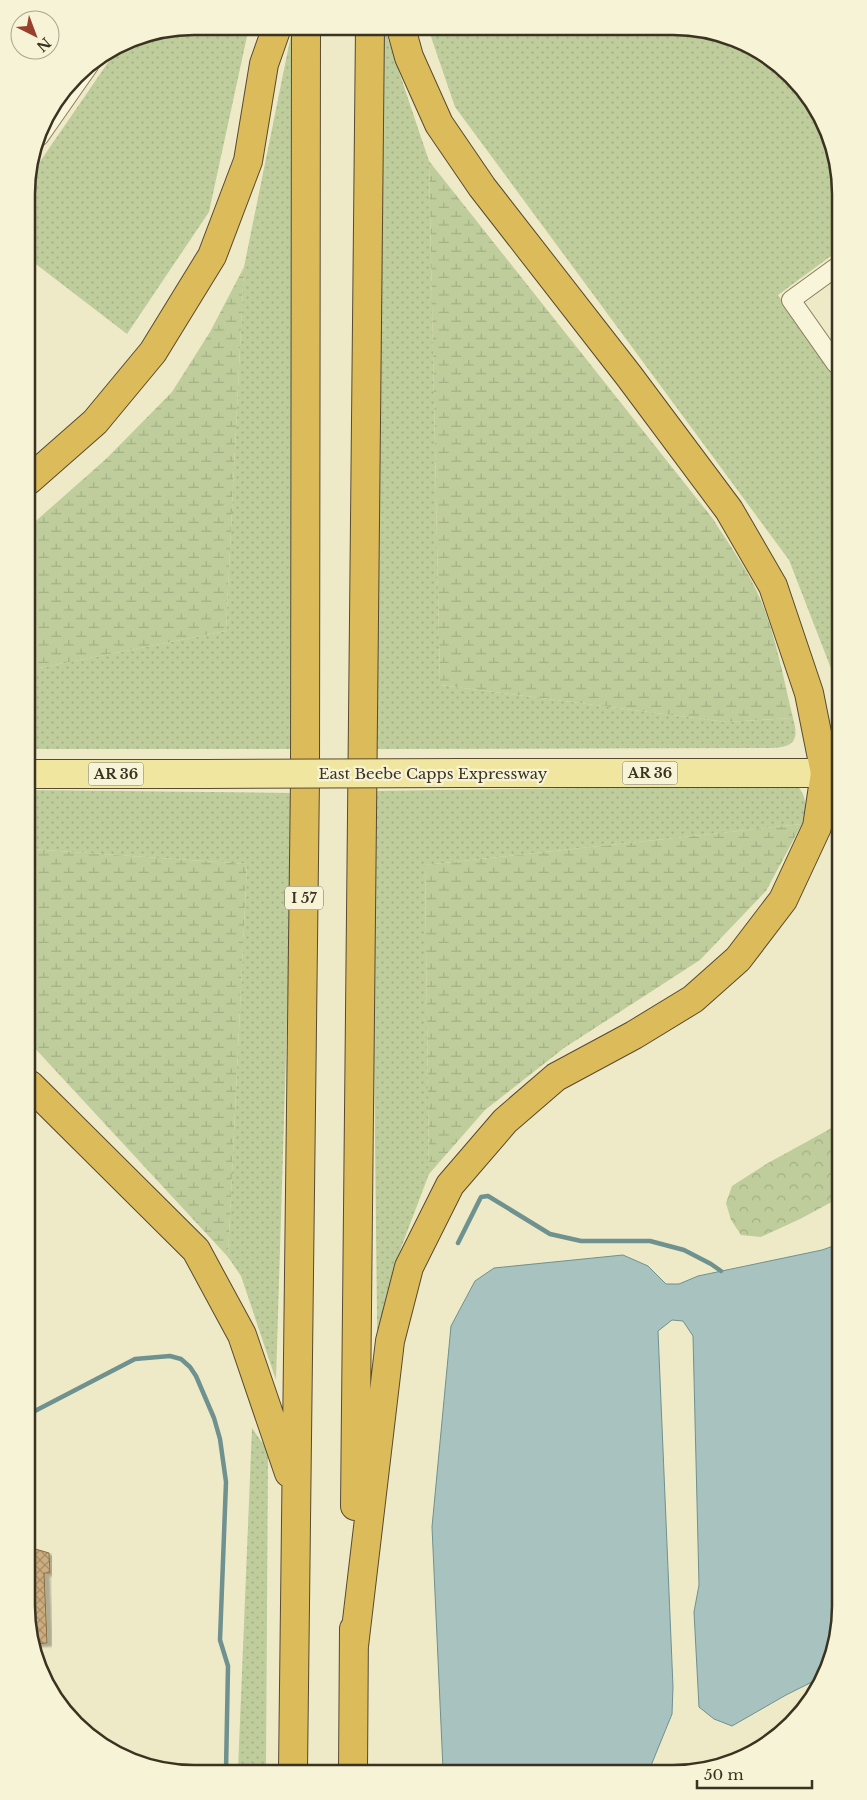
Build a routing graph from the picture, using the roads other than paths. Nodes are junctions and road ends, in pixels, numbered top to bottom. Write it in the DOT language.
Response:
graph roads {
  1 [pos="274,35"];
  2 [pos="306,35"];
  3 [pos="370,35"];
  4 [pos="403,35"];
  5 [pos="832,270"];
  6 [pos="832,358"];
  7 [pos="35,475"];
  8 [pos="813,711"];
  9 [pos="832,734"];
  10 [pos="831,773"];
  11 [pos="35,774"];
  12 [pos="832,803"];
  13 [pos="817,827"];
  14 [pos="35,1090"];
  15 [pos="296,1492"];
  16 [pos="354,1646"];
  17 [pos="293,1765"];
  18 [pos="353,1765"];
  1 -- 7 [label="highway"];
  2 -- 15 [label="highway, I 57"];
  3 -- 16 [label="highway"];
  4 -- 8 [label="highway"];
  5 -- 6 [label="street"];
  8 -- 9 [label="highway"];
  8 -- 10 [label="highway"];
  10 -- 11 [label="main road, East Beebe Capps Expressway / AR 36, bridge"];
  10 -- 13 [label="highway"];
  12 -- 13 [label="highway"];
  13 -- 16 [label="highway"];
  14 -- 15 [label="highway"];
  15 -- 17 [label="highway, I 57"];
  16 -- 18 [label="highway"];
}
